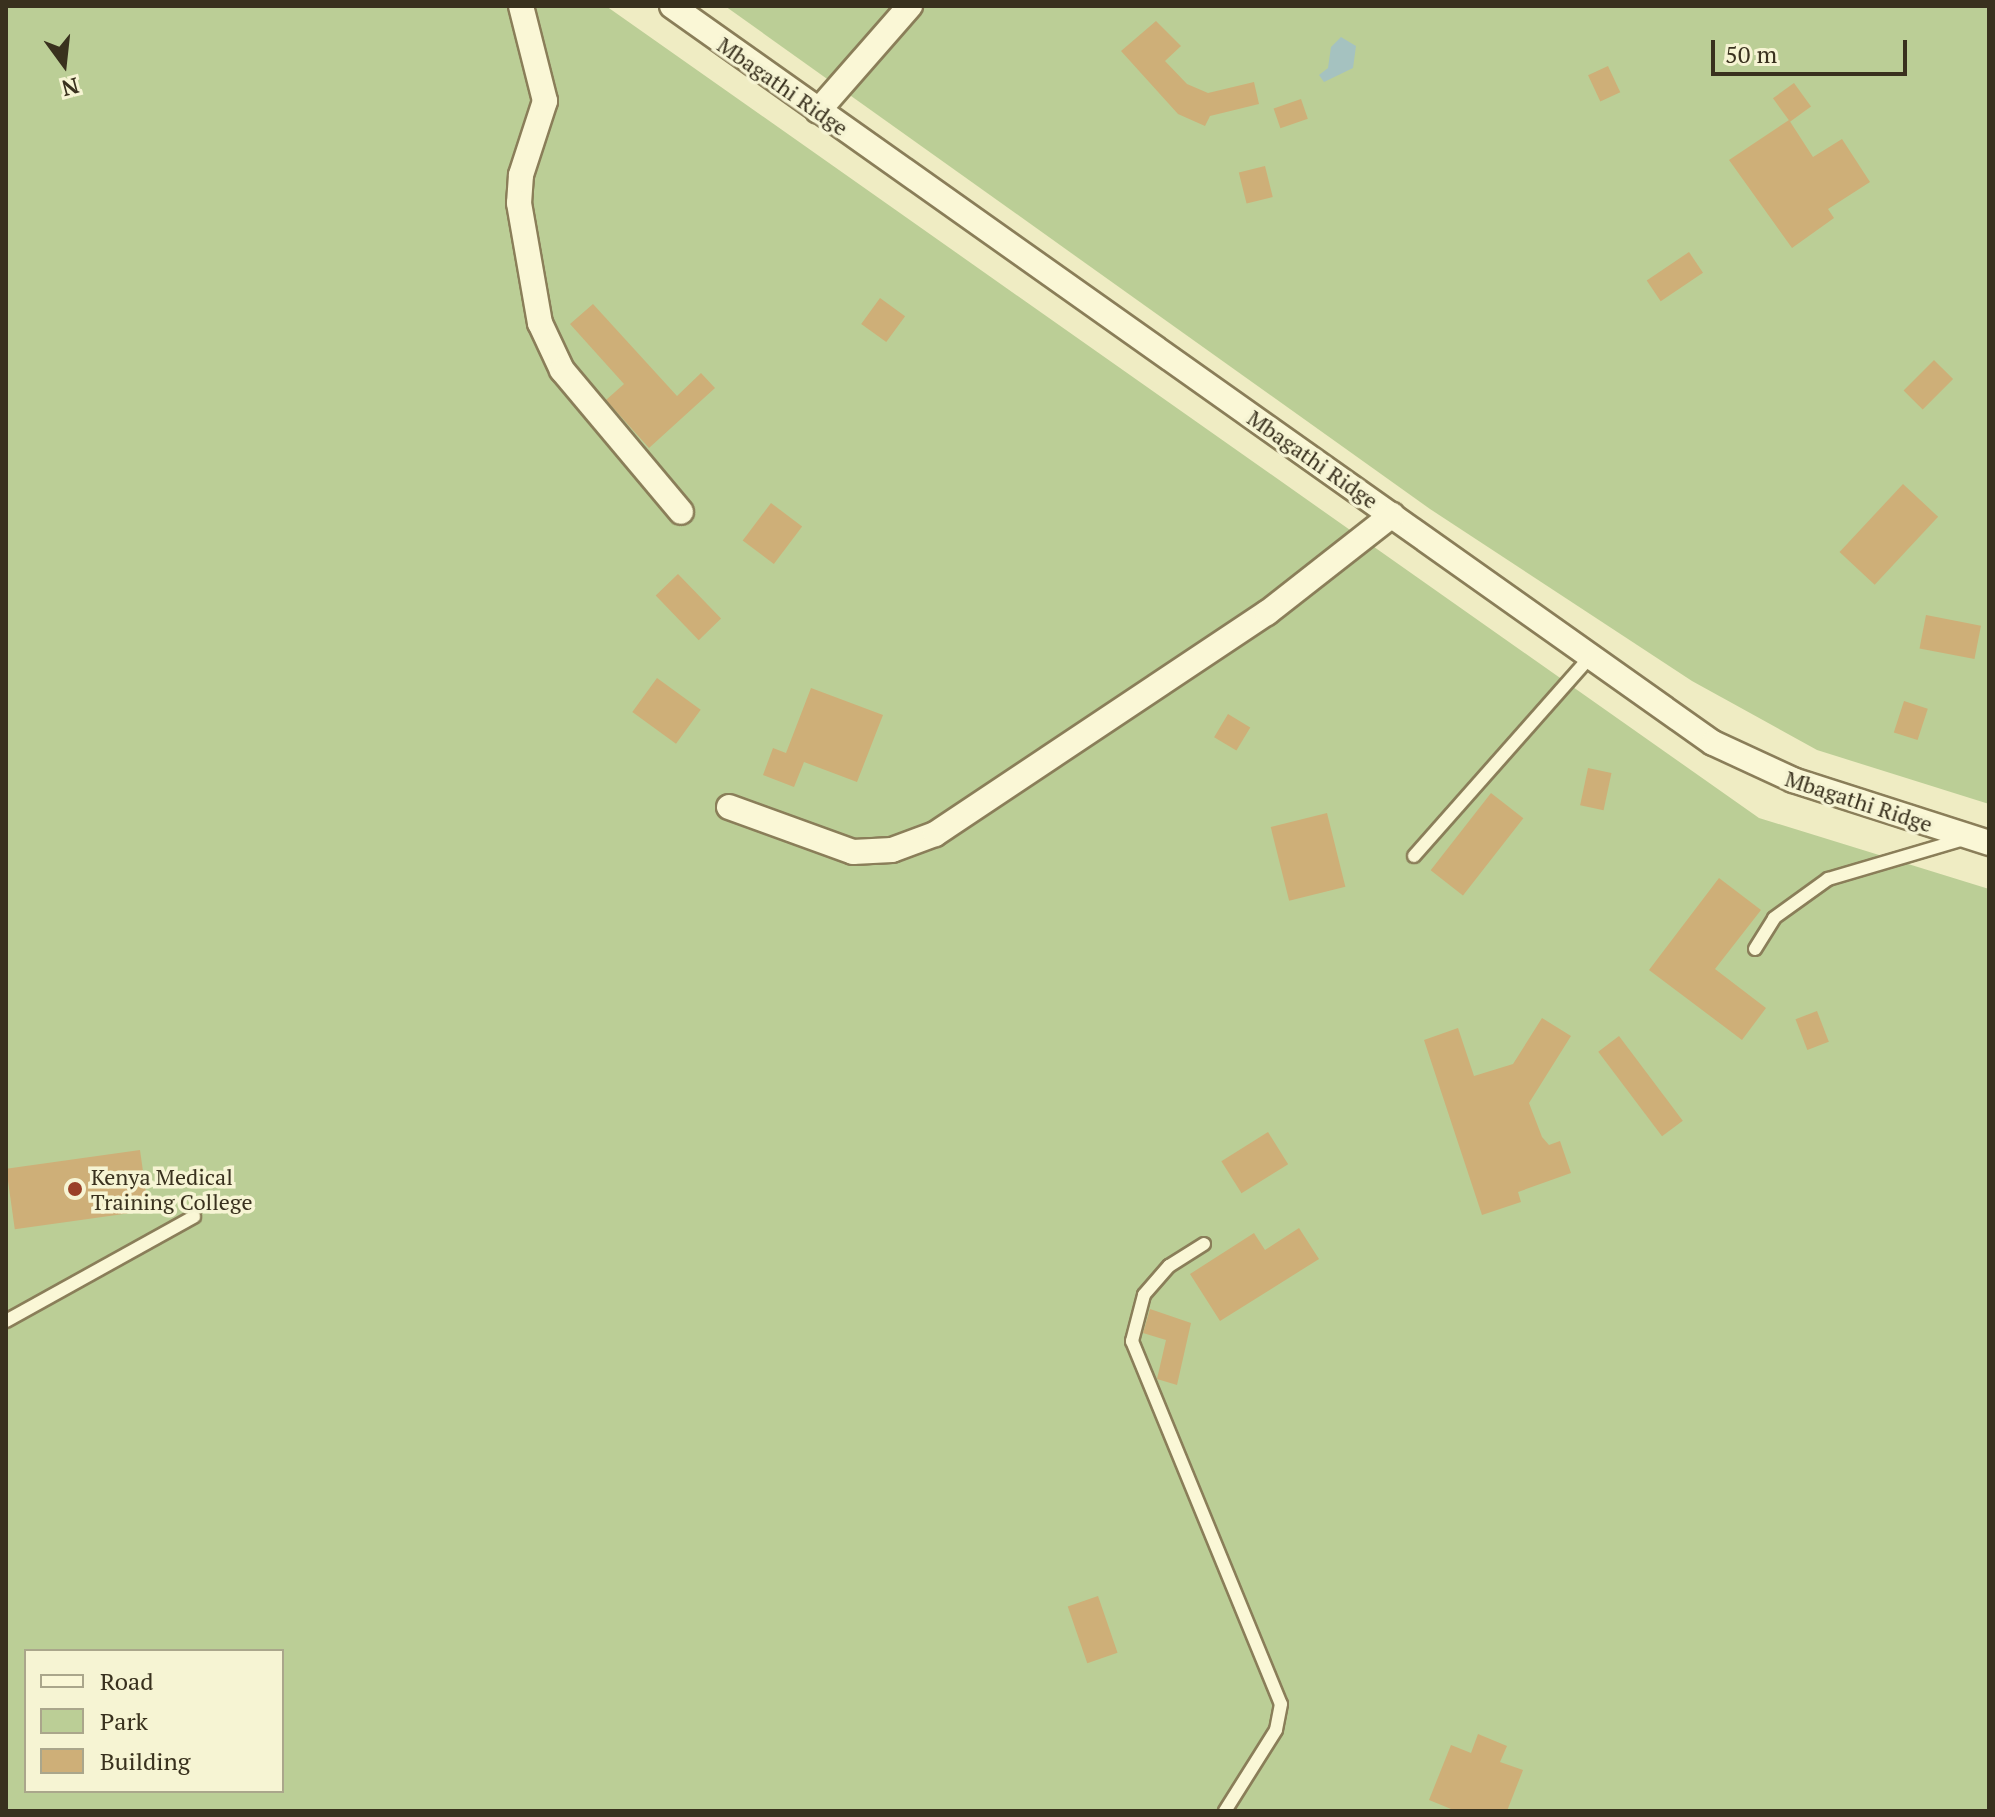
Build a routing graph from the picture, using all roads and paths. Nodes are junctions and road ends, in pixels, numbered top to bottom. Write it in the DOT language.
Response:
graph roads {
  1 [pos="521,6"];
  2 [pos="672,6"];
  3 [pos="910,6"];
  4 [pos="818,111"];
  5 [pos="681,512"];
  6 [pos="1392,515"];
  7 [pos="1591,656"];
  8 [pos="729,807"];
  9 [pos="1980,840"];
  10 [pos="1414,856"];
  11 [pos="1755,949"];
  12 [pos="194,1217"];
  13 [pos="1204,1244"];
  14 [pos="6,1321"];
  15 [pos="1225,1811"];
  1 -- 5 [label="street"];
  2 -- 4 [label="street, Mbagathi Ridge"];
  3 -- 4 [label="street"];
  4 -- 6 [label="street, Mbagathi Ridge"];
  6 -- 7 [label="street, Mbagathi Ridge"];
  6 -- 8 [label="street"];
  7 -- 9 [label="street, Mbagathi Ridge"];
  7 -- 10 [label="lane"];
  9 -- 11 [label="lane"];
  12 -- 14 [label="lane"];
  13 -- 15 [label="lane"];
}
